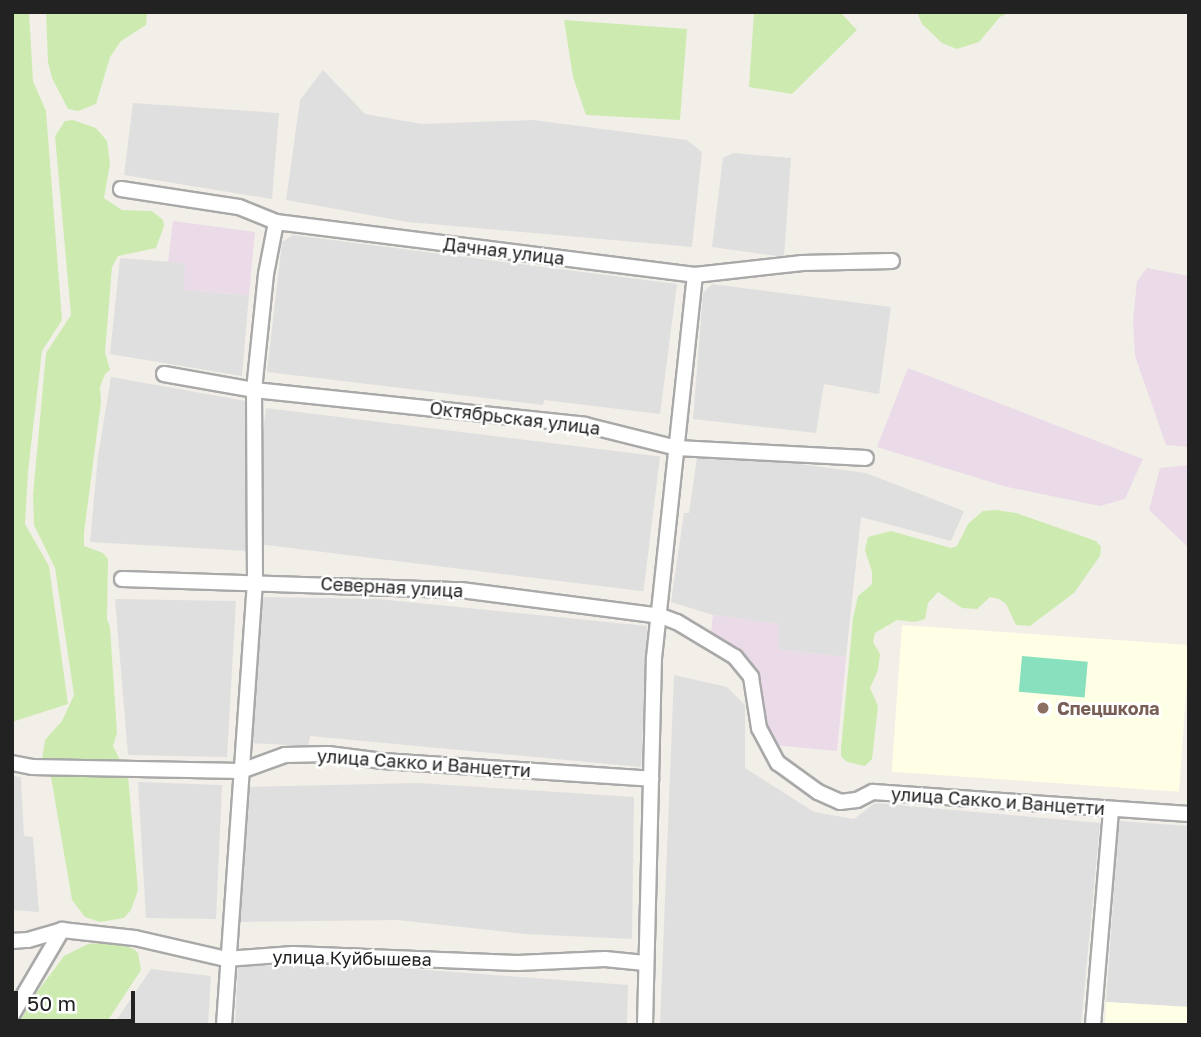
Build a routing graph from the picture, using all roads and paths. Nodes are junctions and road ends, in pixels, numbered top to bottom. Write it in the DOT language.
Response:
graph roads {
  1 [pos="121,189"];
  2 [pos="276,222"];
  3 [pos="892,261"];
  4 [pos="695,275"];
  5 [pos="164,374"];
  6 [pos="254,390"];
  7 [pos="677,448"];
  8 [pos="866,458"];
  9 [pos="122,579"];
  10 [pos="255,581"];
  11 [pos="661,616"];
  12 [pos="12,763"];
  13 [pos="778,764"];
  14 [pos="241,771"];
  15 [pos="650,779"];
  16 [pos="1111,810"];
  17 [pos="1189,814"];
  18 [pos="62,930"];
  19 [pos="12,941"];
  20 [pos="226,959"];
  21 [pos="645,964"];
  22 [pos="12,1015"];
  23 [pos="224,1025"];
  24 [pos="645,1025"];
  25 [pos="1093,1025"];
  1 -- 2 [label="street, Дачная улица"];
  2 -- 4 [label="street, Дачная улица"];
  2 -- 6 [label="street"];
  3 -- 4 [label="street, Дачная улица"];
  4 -- 7 [label="street"];
  5 -- 6 [label="street, Октябрьская улица"];
  6 -- 7 [label="street, Октябрьская улица"];
  6 -- 10 [label="street"];
  7 -- 8 [label="street, Октябрьская улица"];
  7 -- 11 [label="street"];
  9 -- 10 [label="street, Северная улица"];
  10 -- 11 [label="street, Северная улица"];
  10 -- 14 [label="street"];
  11 -- 13 [label="street, Северная улица"];
  11 -- 15 [label="street"];
  12 -- 14 [label="street, улица Сакко и Ванцетти"];
  13 -- 16 [label="street, улица Сакко и Ванцетти"];
  14 -- 15 [label="street, улица Сакко и Ванцетти"];
  14 -- 20 [label="street"];
  15 -- 21 [label="street"];
  16 -- 17 [label="street, улица Сакко и Ванцетти"];
  16 -- 25 [label="street"];
  18 -- 19 [label="street"];
  18 -- 20 [label="street, улица Куйбышева"];
  18 -- 22 [label="street"];
  20 -- 21 [label="street, улица Куйбышева"];
  20 -- 23 [label="street"];
  21 -- 24 [label="street"];
}
